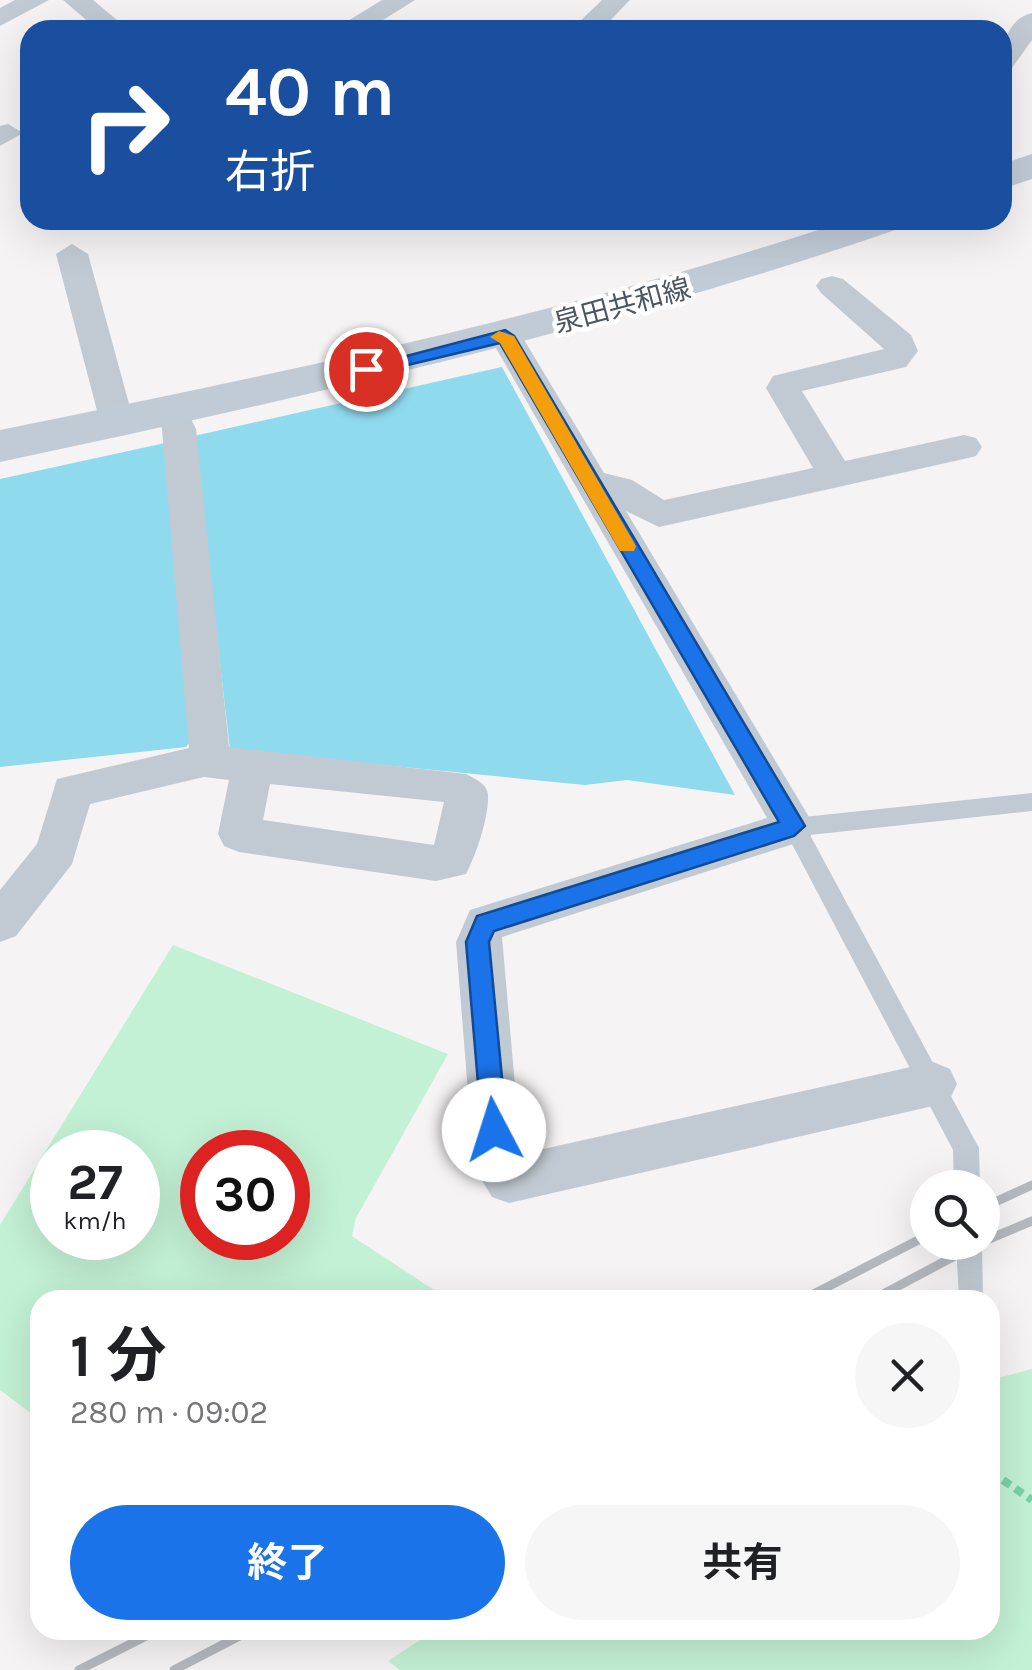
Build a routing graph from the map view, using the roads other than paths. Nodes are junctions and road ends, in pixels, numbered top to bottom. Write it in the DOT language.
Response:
graph roads {
  1 [pos="36,0"];
  2 [pos="76,0"];
  3 [pos="402,0"];
  4 [pos="0,20"];
  5 [pos="102,20"];
  6 [pos="365,20"];
  7 [pos="1032,21"];
  8 [pos="1012,48"];
  9 [pos="857,230"];
  10 [pos="72,254"];
  11 [pos="832,286"];
  12 [pos="505,336"];
  13 [pos="172,413"];
  14 [pos="117,422"];
  15 [pos="0,446"];
  16 [pos="964,447"];
  17 [pos="834,473"];
  18 [pos="587,480"];
  19 [pos="204,762"];
  20 [pos="252,768"];
  21 [pos="1032,802"];
  22 [pos="794,826"];
  23 [pos="5,908"];
  24 [pos="933,1084"];
  25 [pos="967,1170"];
  26 [pos="970,1260"];
  27 [pos="971,1290"];
  1 -- 4 [label="street"];
  2 -- 5 [label="street"];
  3 -- 6 [label="street"];
  7 -- 8 [label="street"];
  9 -- 12 [label="main road, 泉田共和線"];
  10 -- 14 [label="street"];
  11 -- 17 [label="street"];
  12 -- 13 [label="main road, 泉田共和線"];
  12 -- 18 [label="street"];
  13 -- 14 [label="main road, 泉田共和線"];
  13 -- 19 [label="street"];
  14 -- 15 [label="main road, 泉田共和線"];
  16 -- 17 [label="street"];
  17 -- 18 [label="street"];
  18 -- 22 [label="street"];
  19 -- 20 [label="street"];
  19 -- 23 [label="street"];
  20 -- 20 [label="street"];
  21 -- 22 [label="lane"];
  22 -- 24 [label="lane"];
  22 -- 24 [label="street"];
  24 -- 25 [label="lane"];
  26 -- 27 [label="lane"];
}
